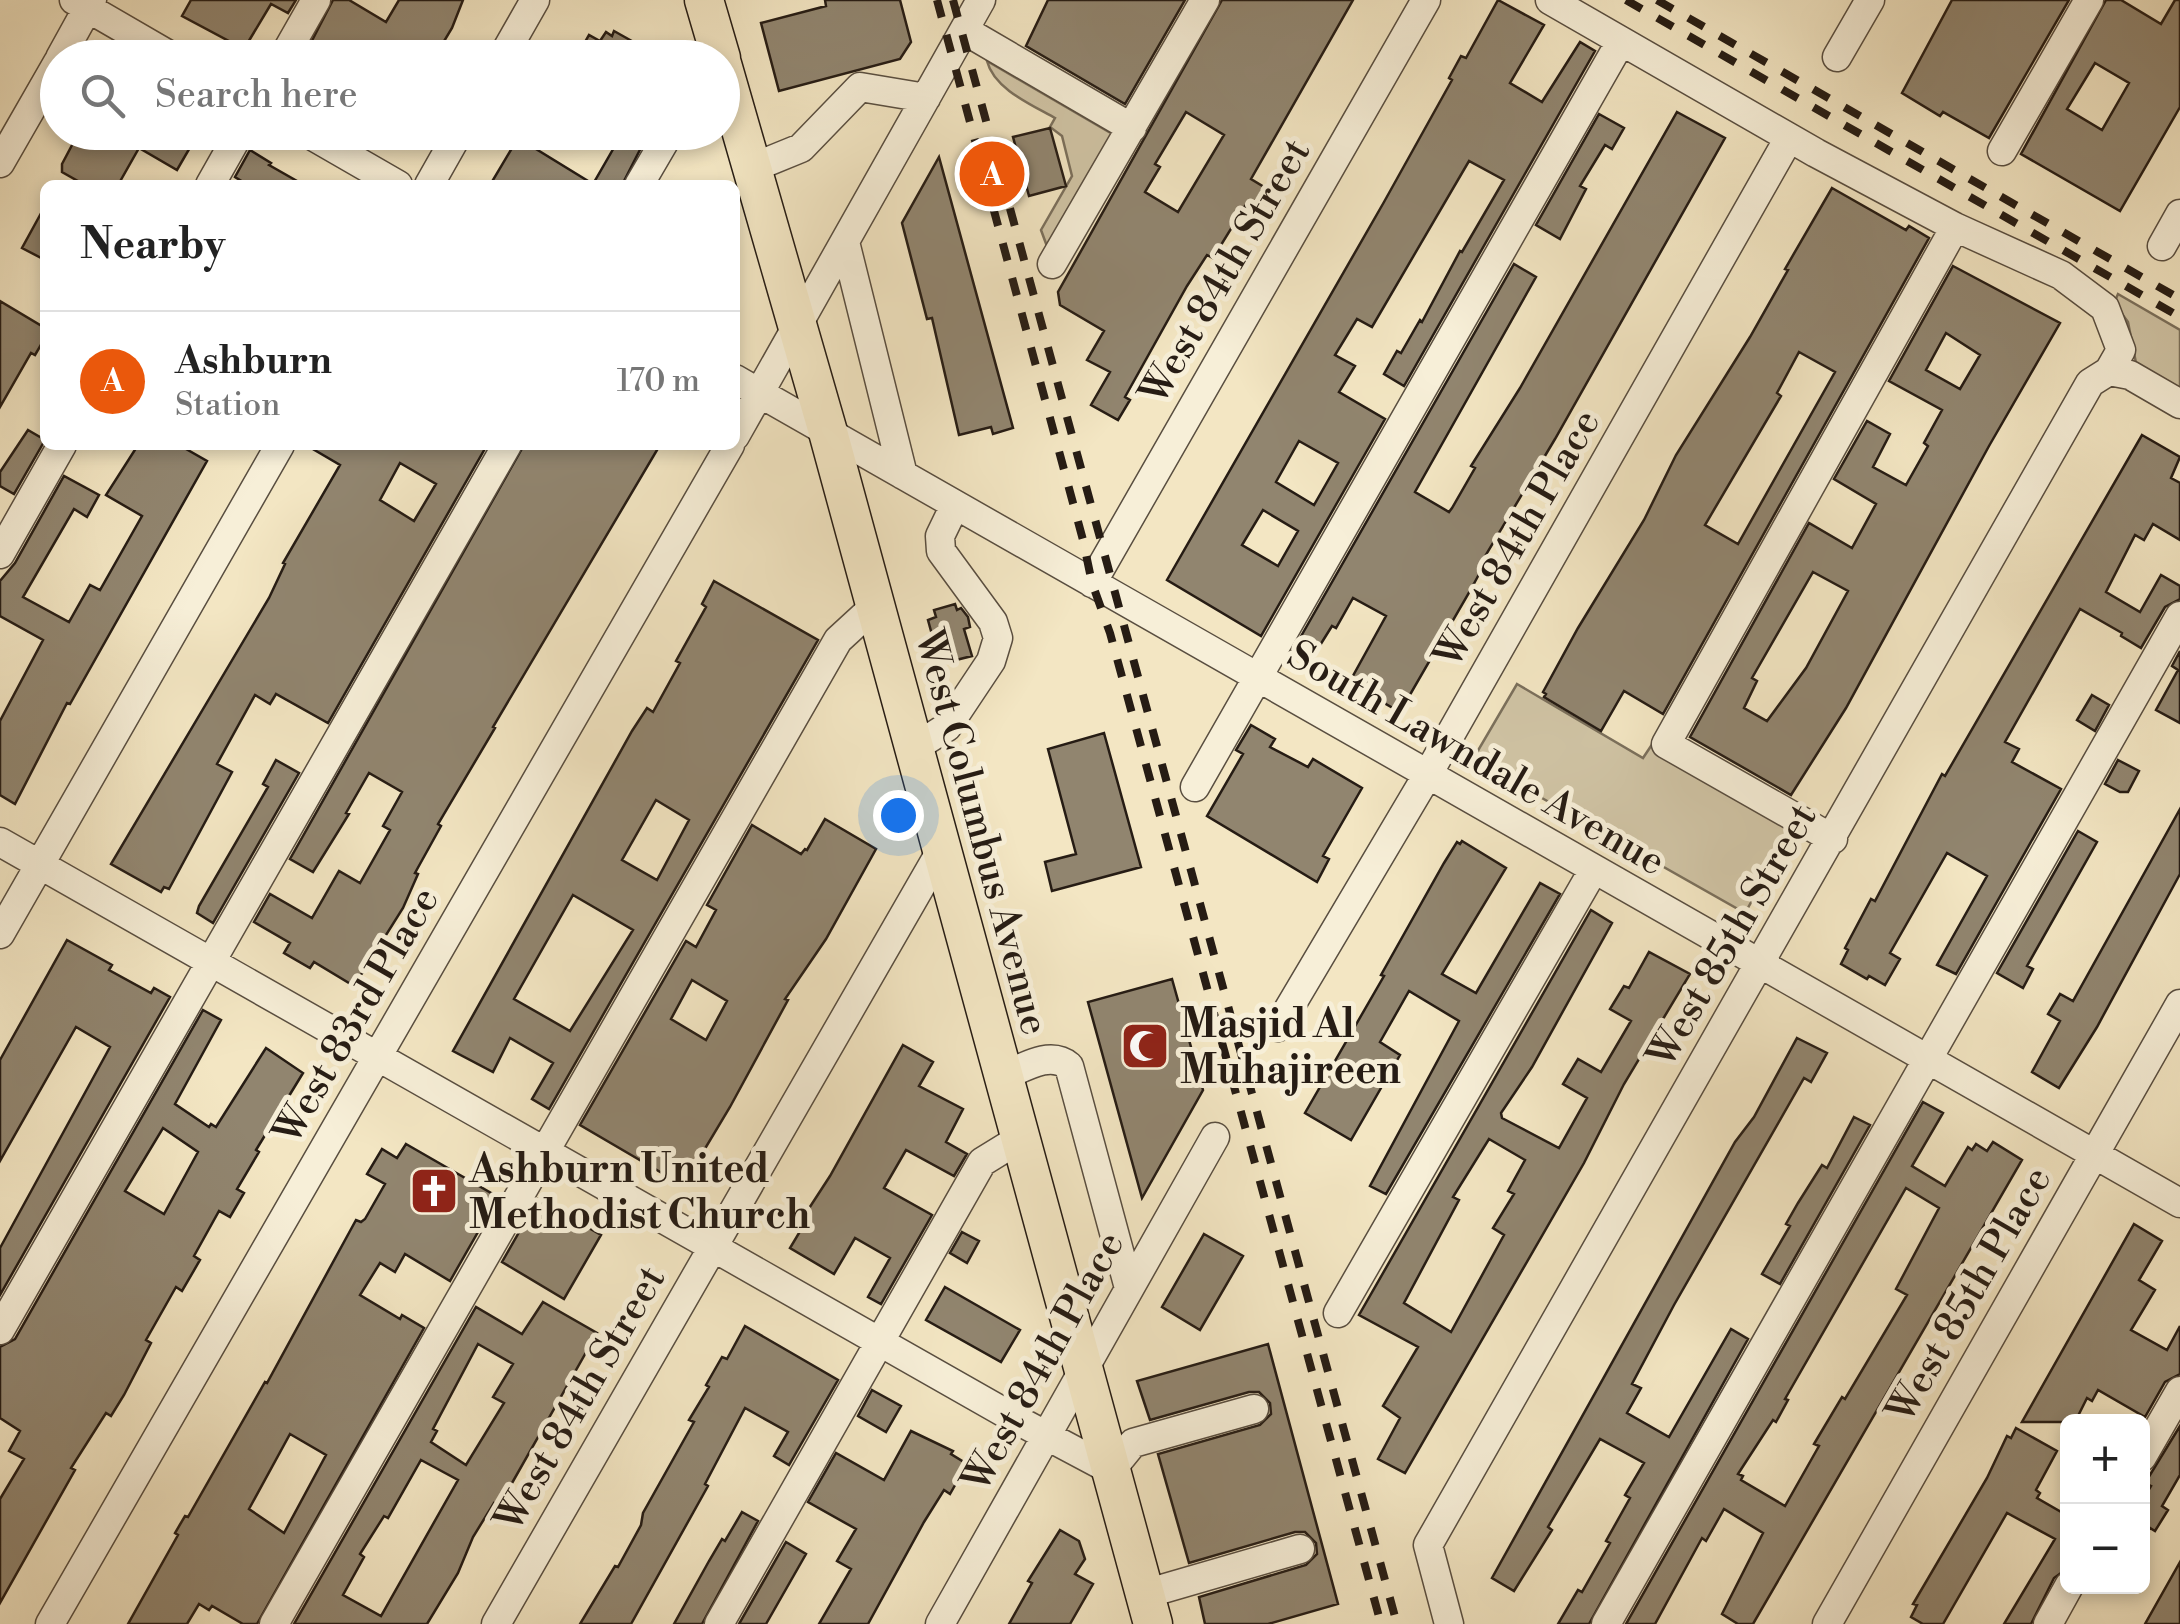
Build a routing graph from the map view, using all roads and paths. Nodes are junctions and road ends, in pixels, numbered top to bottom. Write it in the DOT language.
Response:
graph roads {
  1 [pos="316,0"];
  2 [pos="535,0"];
  3 [pos="704,0"];
  4 [pos="982,0"];
  5 [pos="1205,0"];
  6 [pos="1426,0"];
  7 [pos="1550,0"];
  8 [pos="1870,0"];
  9 [pos="2088,0"];
  10 [pos="85,3"];
  11 [pos="964,30"];
  12 [pos="68,40"];
  13 [pos="145,40"];
  14 [pos="293,40"];
  15 [pos="512,40"];
  16 [pos="715,40"];
  17 [pos="1621,41"];
  18 [pos="1837,58"];
  19 [pos="40,93"];
  20 [pos="926,98"];
  21 [pos="740,128"];
  22 [pos="1132,128"];
  23 [pos="1789,138"];
  24 [pos="230,150"];
  25 [pos="337,150"];
  26 [pos="449,150"];
  27 [pos="659,150"];
  28 [pos="2002,150"];
  29 [pos="0,163"];
  30 [pos="752,168"];
  31 [pos="213,180"];
  32 [pos="389,180"];
  33 [pos="432,180"];
  34 [pos="642,180"];
  35 [pos="2180,214"];
  36 [pos="1955,226"];
  37 [pos="845,242"];
  38 [pos="2162,246"];
  39 [pos="1052,264"];
  40 [pos="797,326"];
  41 [pos="2109,371"];
  42 [pos="747,386"];
  43 [pos="2180,404"];
  44 [pos="740,415"];
  45 [pos="828,432"];
  46 [pos="59,450"];
  47 [pos="277,450"];
  48 [pos="504,450"];
  49 [pos="727,450"];
  50 [pos="903,475"];
  51 [pos="955,505"];
  52 [pos="0,554"];
  53 [pos="1092,583"];
  54 [pos="875,606"];
  55 [pos="2180,616"];
  56 [pos="1257,677"];
  57 [pos="914,748"];
  58 [pos="1428,774"];
  59 [pos="1195,787"];
  60 [pos="1833,839"];
  61 [pos="0,842"];
  62 [pos="942,849"];
  63 [pos="40,864"];
  64 [pos="1594,869"];
  65 [pos="0,934"];
  66 [pos="210,961"];
  67 [pos="1760,964"];
  68 [pos="2180,1004"];
  69 [pos="1278,1026"];
  70 [pos="377,1056"];
  71 [pos="1926,1058"];
  72 [pos="1004,1076"];
  73 [pos="1214,1136"];
  74 [pos="1020,1138"];
  75 [pos="543,1151"];
  76 [pos="2094,1154"];
  77 [pos="2180,1203"];
  78 [pos="712,1247"];
  79 [pos="1129,1288"];
  80 [pos="1338,1312"];
  81 [pos="0,1330"];
  82 [pos="880,1342"];
  83 [pos="1084,1370"];
  84 [pos="2180,1392"];
  85 [pos="1254,1408"];
  86 [pos="1046,1436"];
  87 [pos="2150,1443"];
  88 [pos="1111,1470"];
  89 [pos="1300,1549"];
  90 [pos="2065,1594"];
  91 [pos="1149,1609"];
  92 [pos="50,1624"];
  93 [pos="274,1624"];
  94 [pos="496,1624"];
  95 [pos="719,1624"];
  96 [pos="940,1624"];
  97 [pos="1449,1624"];
  98 [pos="1606,1624"];
  99 [pos="1827,1624"];
  100 [pos="2048,1624"];
  1 -- 14 [label="street"];
  2 -- 15 [label="street"];
  3 -- 16 [label="main road, West Columbus Avenue"];
  4 -- 11 [label="street"];
  5 -- 22 [label="street"];
  6 -- 53 [label="street, West 84th Street"];
  7 -- 17 [label="street"];
  8 -- 18 [label="street"];
  9 -- 28 [label="street"];
  10 -- 12 [label="street"];
  10 -- 13 [label="street"];
  11 -- 20 [label="street"];
  11 -- 22 [label="street"];
  17 -- 23 [label="street"];
  17 -- 56 [label="street"];
  19 -- 29 [label="street"];
  20 -- 30 [label="street"];
  20 -- 37 [label="street"];
  21 -- 30 [label="main road, West Columbus Avenue"];
  22 -- 39 [label="street"];
  23 -- 36 [label="street"];
  23 -- 58 [label="street, West 84th Place"];
  24 -- 31 [label="street"];
  25 -- 32 [label="street"];
  26 -- 33 [label="street"];
  27 -- 34 [label="street"];
  30 -- 40 [label="main road, West Columbus Avenue"];
  35 -- 38 [label="street"];
  36 -- 41 [label="street"];
  36 -- 60 [label="street"];
  37 -- 40 [label="street"];
  37 -- 50 [label="street"];
  40 -- 42 [label="street"];
  40 -- 45 [label="main road, West Columbus Avenue"];
  41 -- 43 [label="street"];
  41 -- 60 [label="street, West 85th Street"];
  42 -- 44 [label="street"];
  42 -- 45 [label="street, South Lawndale Avenue"];
  45 -- 50 [label="street, South Lawndale Avenue"];
  45 -- 54 [label="main road, West Columbus Avenue"];
  46 -- 52 [label="street"];
  47 -- 63 [label="street"];
  48 -- 66 [label="street"];
  49 -- 70 [label="street, West 83rd Place"];
  50 -- 51 [label="street, South Lawndale Avenue"];
  51 -- 53 [label="street, South Lawndale Avenue"];
  51 -- 57 [label="street"];
  53 -- 56 [label="street, South Lawndale Avenue"];
  54 -- 57 [label="main road, West Columbus Avenue"];
  54 -- 75 [label="street"];
  55 -- 71 [label="street"];
  56 -- 58 [label="street, South Lawndale Avenue"];
  56 -- 59 [label="street"];
  57 -- 62 [label="main road, West Columbus Avenue"];
  58 -- 64 [label="street, South Lawndale Avenue"];
  58 -- 69 [label="street, West 84th Place"];
  60 -- 67 [label="street, West 85th Street"];
  61 -- 63 [label="street"];
  62 -- 72 [label="main road, West Columbus Avenue"];
  62 -- 78 [label="street, West 84th Street"];
  63 -- 65 [label="street"];
  63 -- 66 [label="street"];
  64 -- 67 [label="street, South Lawndale Avenue"];
  64 -- 80 [label="street"];
  66 -- 70 [label="street"];
  66 -- 81 [label="street"];
  67 -- 71 [label="street, South Lawndale Avenue"];
  67 -- 97 [label="street, West 85th Street"];
  68 -- 76 [label="street, West 85th Place"];
  70 -- 75 [label="street"];
  70 -- 92 [label="street, West 83rd Place"];
  71 -- 76 [label="street, South Lawndale Avenue"];
  71 -- 98 [label="street"];
  72 -- 74 [label="main road, West Columbus Avenue"];
  72 -- 79 [label="street"];
  73 -- 79 [label="street, West 84th Place"];
  74 -- 82 [label="street"];
  74 -- 83 [label="main road, West Columbus Avenue"];
  75 -- 78 [label="street"];
  75 -- 93 [label="street"];
  76 -- 77 [label="street, South Lawndale Avenue"];
  76 -- 99 [label="street, West 85th Place"];
  78 -- 82 [label="street"];
  78 -- 94 [label="street, West 84th Street"];
  79 -- 83 [label="street, West 84th Place"];
  82 -- 86 [label="street"];
  82 -- 95 [label="street"];
  83 -- 86 [label="street, West 84th Place"];
  83 -- 88 [label="main road, West Columbus Avenue"];
  84 -- 87 [label="street"];
  85 -- 88 [label="street"];
  86 -- 88 [label="street"];
  86 -- 96 [label="street, West 84th Place"];
  88 -- 91 [label="main road, West Columbus Avenue"];
  89 -- 91 [label="street"];
  90 -- 100 [label="street"];
}
